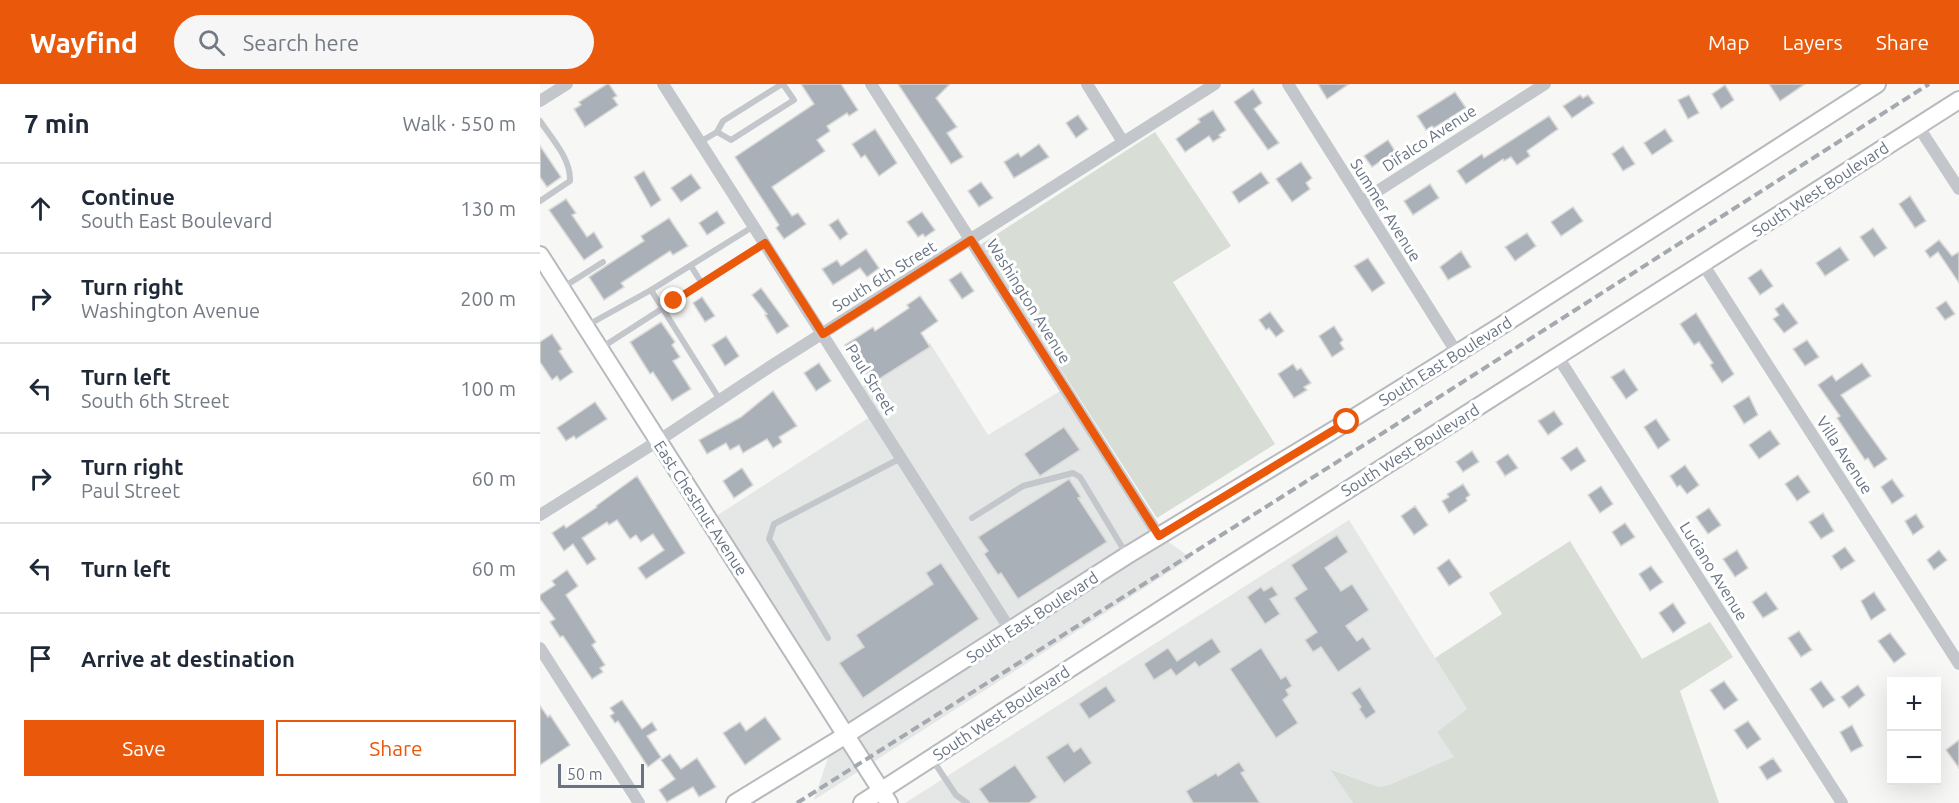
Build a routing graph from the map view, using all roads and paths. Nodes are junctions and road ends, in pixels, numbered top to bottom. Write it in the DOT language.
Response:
graph roads {
  1 [pos="567,84"];
  2 [pos="663,84"];
  3 [pos="783,84"];
  4 [pos="871,84"];
  5 [pos="1086,84"];
  6 [pos="1215,84"];
  7 [pos="1288,84"];
  8 [pos="1545,84"];
  9 [pos="1876,84"];
  10 [pos="1959,100"];
  11 [pos="540,101"];
  12 [pos="540,121"];
  13 [pos="1918,126"];
  14 [pos="717,132"];
  15 [pos="700,142"];
  16 [pos="1123,142"];
  17 [pos="1959,189"];
  18 [pos="540,201"];
  19 [pos="1362,201"];
  20 [pos="754,226"];
  21 [pos="971,240"];
  22 [pos="765,243"];
  23 [pos="540,255"];
  24 [pos="603,262"];
  25 [pos="1703,264"];
  26 [pos="692,266"];
  27 [pos="701,282"];
  28 [pos="561,289"];
  29 [pos="651,290"];
  30 [pos="662,309"];
  31 [pos="586,327"];
  32 [pos="823,334"];
  33 [pos="600,349"];
  34 [pos="1457,353"];
  35 [pos="1558,357"];
  36 [pos="720,400"];
  37 [pos="658,441"];
  38 [pos="902,458"];
  39 [pos="540,514"];
  40 [pos="972,518"];
  41 [pos="1159,536"];
  42 [pos="1127,555"];
  43 [pos="1011,631"];
  44 [pos="828,638"];
  45 [pos="540,648"];
  46 [pos="1959,664"];
  47 [pos="846,735"];
  48 [pos="931,758"];
  49 [pos="885,797"];
  50 [pos="1840,802"];
  51 [pos="639,803"];
  52 [pos="735,803"];
  53 [pos="862,803"];
  54 [pos="967,803"];
  1 -- 11 [label="street"];
  2 -- 15 [label="street, Paul Street"];
  3 -- 14 [label="lane"];
  3 -- 14 [label="lane"];
  4 -- 21 [label="street, Washington Avenue"];
  5 -- 16 [label="street"];
  6 -- 16 [label="street, South 6th Street"];
  7 -- 19 [label="street, Summer Avenue"];
  8 -- 19 [label="street, Difalco Avenue"];
  9 -- 34 [label="main road, South East Boulevard"];
  10 -- 13 [label="main road, South West Boulevard"];
  12 -- 18 [label="lane"];
  13 -- 17 [label="street"];
  13 -- 25 [label="main road, South West Boulevard"];
  14 -- 15 [label="lane"];
  15 -- 20 [label="street, Paul Street"];
  16 -- 21 [label="street, South 6th Street"];
  19 -- 34 [label="street, Summer Avenue"];
  20 -- 22 [label="street, Paul Street"];
  20 -- 26 [label="lane"];
  21 -- 32 [label="street, South 6th Street"];
  21 -- 41 [label="street, Washington Avenue"];
  22 -- 27 [label="lane"];
  22 -- 32 [label="street, Paul Street"];
  23 -- 28 [label="main road, East Chestnut Avenue"];
  24 -- 28 [label="lane"];
  25 -- 35 [label="main road, South West Boulevard"];
  25 -- 46 [label="street, Villa Avenue"];
  26 -- 27 [label="lane"];
  26 -- 29 [label="lane"];
  27 -- 30 [label="lane"];
  28 -- 31 [label="main road, East Chestnut Avenue"];
  29 -- 30 [label="lane"];
  29 -- 31 [label="lane"];
  30 -- 33 [label="lane"];
  30 -- 36 [label="lane"];
  31 -- 33 [label="main road, East Chestnut Avenue"];
  32 -- 36 [label="street, South 6th Street"];
  32 -- 38 [label="street, Paul Street"];
  33 -- 37 [label="main road, East Chestnut Avenue"];
  34 -- 41 [label="main road, South East Boulevard"];
  35 -- 48 [label="main road, South West Boulevard"];
  35 -- 50 [label="street, Luciano Avenue"];
  36 -- 37 [label="street, South 6th Street"];
  37 -- 39 [label="street, South 6th Street"];
  37 -- 47 [label="main road, East Chestnut Avenue"];
  38 -- 43 [label="street, Paul Street"];
  38 -- 44 [label="lane"];
  40 -- 42 [label="lane"];
  41 -- 42 [label="main road, South East Boulevard"];
  42 -- 43 [label="main road, South East Boulevard"];
  43 -- 47 [label="main road, South East Boulevard"];
  45 -- 51 [label="street"];
  47 -- 49 [label="main road, East Chestnut Avenue"];
  47 -- 52 [label="main road, South East Boulevard"];
  48 -- 49 [label="main road, South West Boulevard"];
  48 -- 54 [label="lane"];
  49 -- 53 [label="main road, South West Boulevard"];
}
